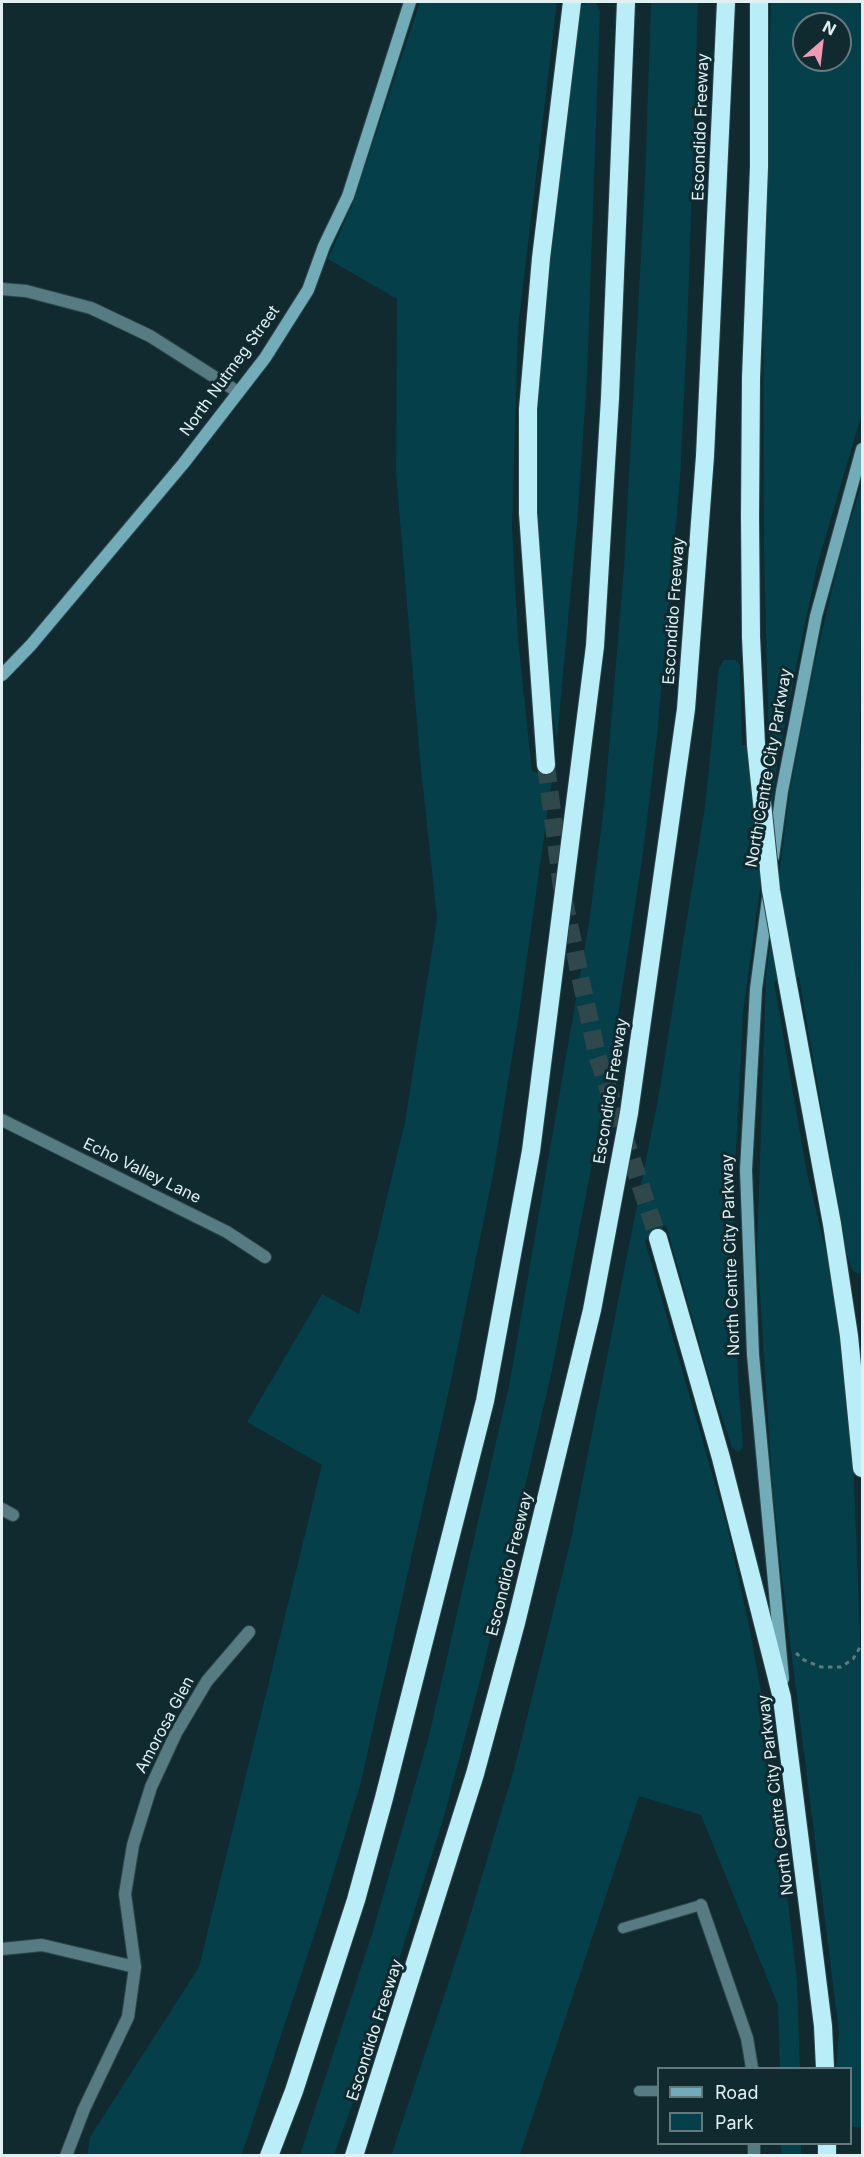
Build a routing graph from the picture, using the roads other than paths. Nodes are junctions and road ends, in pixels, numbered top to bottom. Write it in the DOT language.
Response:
graph roads {
  1 [pos="410,2"];
  2 [pos="573,2"];
  3 [pos="626,2"];
  4 [pos="726,2"];
  5 [pos="759,2"];
  6 [pos="2,289"];
  7 [pos="238,392"];
  8 [pos="862,449"];
  9 [pos="2,675"];
  10 [pos="546,765"];
  11 [pos="2,1120"];
  12 [pos="658,1238"];
  13 [pos="265,1257"];
  14 [pos="862,1468"];
  15 [pos="249,1632"];
  16 [pos="782,1698"];
  17 [pos="701,1905"];
  18 [pos="623,1928"];
  19 [pos="2,1949"];
  20 [pos="135,1967"];
  21 [pos="752,2067"];
  22 [pos="825,2067"];
  23 [pos="639,2091"];
  24 [pos="657,2091"];
  25 [pos="66,2156"];
  26 [pos="269,2156"];
  27 [pos="354,2156"];
  1 -- 7 [label="main road, North Nutmeg Street"];
  2 -- 10 [label="highway"];
  3 -- 26 [label="highway"];
  4 -- 27 [label="highway, Escondido Freeway"];
  5 -- 14 [label="highway, bridge"];
  6 -- 7 [label="street"];
  7 -- 9 [label="main road, North Nutmeg Street"];
  8 -- 16 [label="main road, North Centre City Parkway"];
  11 -- 13 [label="street, Echo Valley Lane"];
  12 -- 16 [label="highway"];
  15 -- 20 [label="street, Amorosa Glen"];
  16 -- 22 [label="highway, North Centre City Parkway"];
  17 -- 18 [label="lane"];
  17 -- 21 [label="street"];
  19 -- 20 [label="street"];
  20 -- 25 [label="street, Amorosa Glen"];
  23 -- 24 [label="lane"];
}
